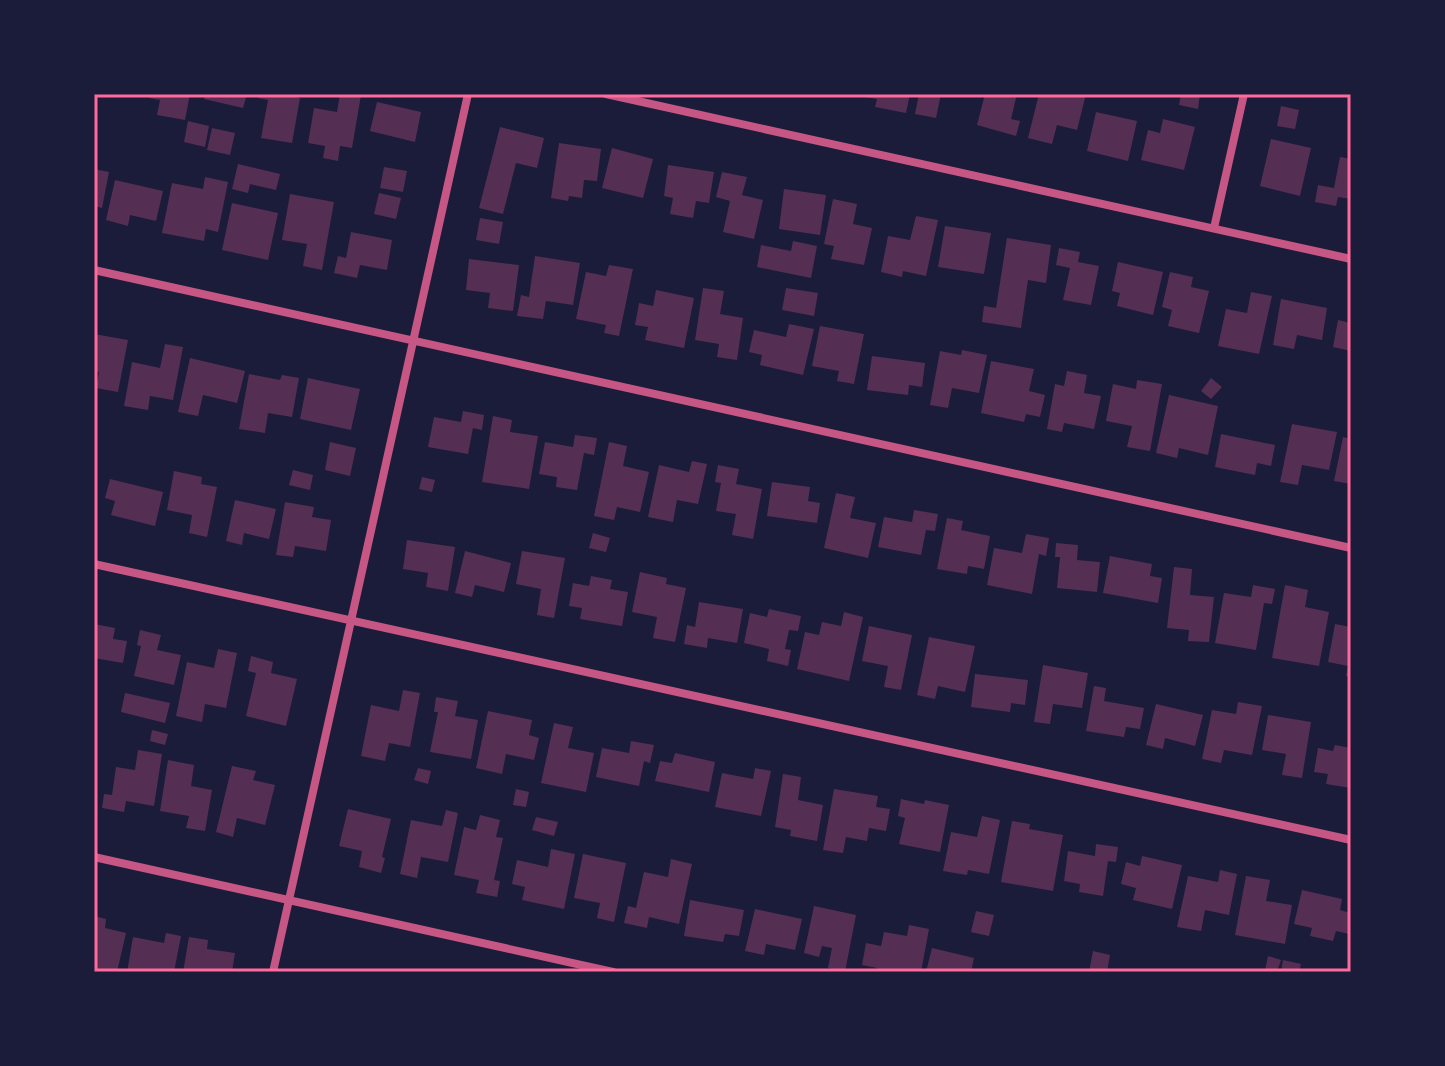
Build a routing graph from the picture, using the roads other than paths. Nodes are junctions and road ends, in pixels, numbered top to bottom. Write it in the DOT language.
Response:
graph roads {
  1 [pos="468,94"];
  2 [pos="606,94"];
  3 [pos="1244,94"];
  4 [pos="1214,228"];
  5 [pos="1351,259"];
  6 [pos="94,270"];
  7 [pos="412,341"];
  8 [pos="1351,548"];
  9 [pos="94,564"];
  10 [pos="351,621"];
  11 [pos="1351,840"];
  12 [pos="94,857"];
  13 [pos="290,901"];
  14 [pos="273,972"];
  15 [pos="613,972"];
  1 -- 7 [label="street"];
  2 -- 4 [label="street"];
  3 -- 4 [label="street"];
  4 -- 5 [label="street"];
  6 -- 7 [label="street"];
  7 -- 8 [label="street"];
  7 -- 10 [label="street"];
  9 -- 10 [label="street"];
  10 -- 11 [label="street"];
  10 -- 13 [label="street"];
  12 -- 13 [label="street"];
  13 -- 14 [label="street"];
  13 -- 15 [label="street"];
}
